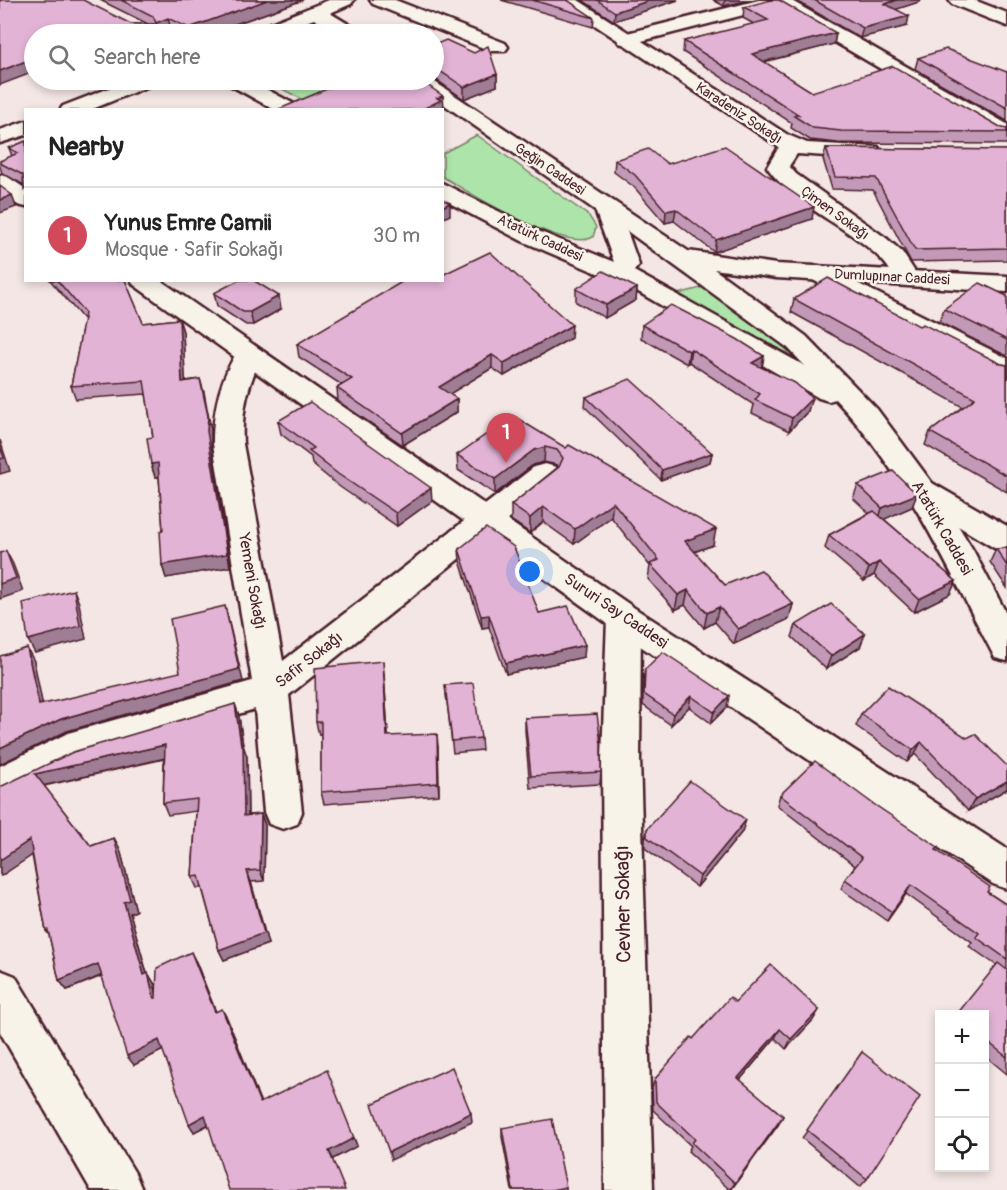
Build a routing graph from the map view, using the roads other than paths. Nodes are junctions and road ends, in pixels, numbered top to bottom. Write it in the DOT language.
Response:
graph roads {
  1 [pos="345,0"];
  2 [pos="379,0"];
  3 [pos="566,0"];
  4 [pos="778,0"];
  5 [pos="958,0"];
  6 [pos="316,12"];
  7 [pos="1007,20"];
  8 [pos="285,24"];
  9 [pos="335,24"];
  10 [pos="440,24"];
  11 [pos="444,26"];
  12 [pos="626,39"];
  13 [pos="498,47"];
  14 [pos="121,90"];
  15 [pos="254,90"];
  16 [pos="434,90"];
  17 [pos="75,108"];
  18 [pos="287,108"];
  19 [pos="24,128"];
  20 [pos="1007,133"];
  21 [pos="0,137"];
  22 [pos="791,146"];
  23 [pos="894,152"];
  24 [pos="0,182"];
  25 [pos="444,191"];
  26 [pos="24,199"];
  27 [pos="606,207"];
  28 [pos="682,258"];
  29 [pos="776,271"];
  30 [pos="818,273"];
  31 [pos="633,274"];
  32 [pos="907,278"];
  33 [pos="712,279"];
  34 [pos="146,282"];
  35 [pos="678,284"];
  36 [pos="1007,284"];
  37 [pos="249,355"];
  38 [pos="1007,369"];
  39 [pos="867,416"];
  40 [pos="545,474"];
  41 [pos="921,490"];
  42 [pos="484,521"];
  43 [pos="1007,541"];
  44 [pos="624,618"];
  45 [pos="1007,648"];
  46 [pos="271,690"];
  47 [pos="0,784"];
  48 [pos="283,812"];
  49 [pos="1007,871"];
  50 [pos="0,991"];
  51 [pos="118,1190"];
  52 [pos="629,1190"];
  1 -- 6 [label="street"];
  2 -- 10 [label="street"];
  3 -- 12 [label="street, Karadeniz Sokağı"];
  4 -- 12 [label="street"];
  4 -- 20 [label="street"];
  5 -- 7 [label="street"];
  6 -- 8 [label="street"];
  6 -- 9 [label="street"];
  11 -- 13 [label="street"];
  12 -- 22 [label="street, Karadeniz Sokağı"];
  14 -- 17 [label="street"];
  15 -- 18 [label="street"];
  16 -- 27 [label="street, Geğin Caddesi"];
  19 -- 21 [label="street"];
  22 -- 23 [label="street, Karadeniz Sokağı"];
  22 -- 32 [label="street, Çimen Sokağı"];
  24 -- 26 [label="street"];
  25 -- 31 [label="street, Atatürk Caddesi"];
  27 -- 28 [label="street, Geğin Caddesi"];
  27 -- 31 [label="street"];
  28 -- 29 [label="street, Dumlupınar Caddesi"];
  28 -- 31 [label="street, Atatürk Caddesi"];
  28 -- 33 [label="street, Atatürk Caddesi"];
  28 -- 35 [label="street"];
  29 -- 30 [label="street, Dumlupınar Caddesi"];
  29 -- 33 [label="street, Dumlupınar Caddesi"];
  30 -- 32 [label="street, Dumlupınar Caddesi"];
  30 -- 38 [label="street"];
  31 -- 35 [label="street, Atatürk Caddesi"];
  31 -- 39 [label="street, Atatürk Caddesi"];
  32 -- 36 [label="street, Dumlupınar Caddesi"];
  33 -- 35 [label="street, Dumlupınar Caddesi"];
  33 -- 39 [label="street, Atatürk Caddesi"];
  34 -- 37 [label="street, Sururi Say Caddesi"];
  37 -- 42 [label="street, Sururi Say Caddesi"];
  37 -- 46 [label="street, Yemeni Sokağı"];
  39 -- 41 [label="street, Atatürk Caddesi"];
  40 -- 42 [label="street, Safir Sokağı"];
  41 -- 43 [label="street"];
  41 -- 45 [label="street, Atatürk Caddesi"];
  42 -- 44 [label="street, Sururi Say Caddesi"];
  42 -- 46 [label="street, Safir Sokağı"];
  44 -- 49 [label="street, Sururi Say Caddesi"];
  44 -- 52 [label="street, Cevher Sokağı"];
  46 -- 47 [label="street, Safir Sokağı"];
  46 -- 48 [label="street, Yemeni Sokağı"];
  50 -- 51 [label="street"];
}
